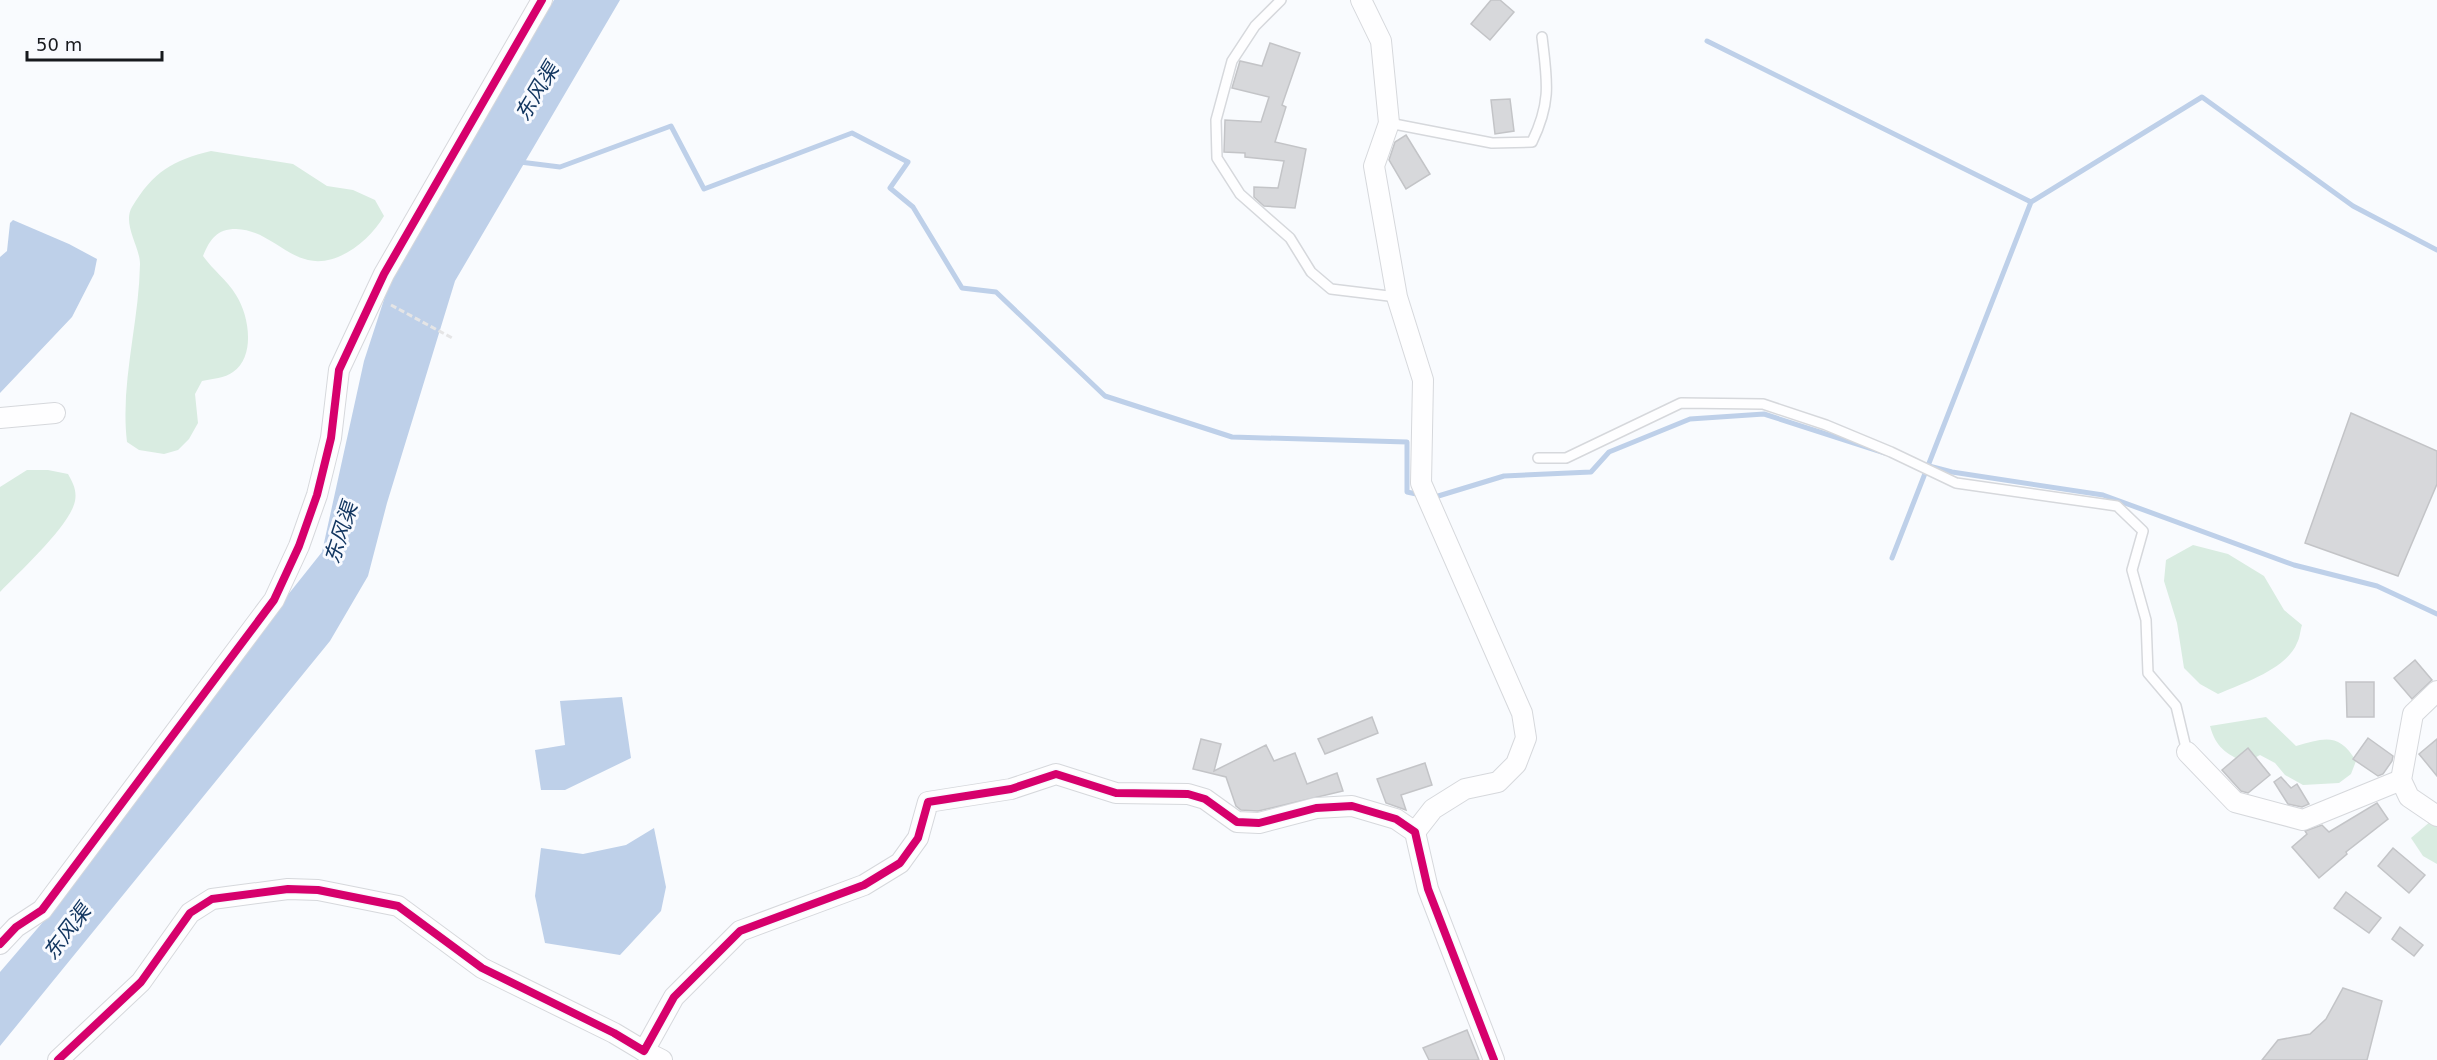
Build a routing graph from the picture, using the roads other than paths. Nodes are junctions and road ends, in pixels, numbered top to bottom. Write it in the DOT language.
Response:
graph roads {
  1 [pos="542,0"];
  2 [pos="1281,0"];
  3 [pos="1359,0"];
  4 [pos="1542,37"];
  5 [pos="1389,123"];
  6 [pos="1397,297"];
  7 [pos="55,413"];
  8 [pos="0,418"];
  9 [pos="1538,458"];
  10 [pos="2437,691"];
  11 [pos="2187,752"];
  12 [pos="2401,780"];
  13 [pos="2437,816"];
  14 [pos="1416,832"];
  15 [pos="0,944"];
  16 [pos="644,1051"];
  17 [pos="58,1060"];
  18 [pos="662,1060"];
  19 [pos="1494,1060"];
  1 -- 15 [label="street"];
  2 -- 6 [label="lane"];
  3 -- 5 [label="street"];
  4 -- 5 [label="lane"];
  5 -- 6 [label="street"];
  6 -- 14 [label="street"];
  7 -- 8 [label="street"];
  9 -- 11 [label="lane"];
  10 -- 12 [label="street"];
  11 -- 12 [label="street"];
  12 -- 13 [label="street"];
  14 -- 16 [label="street"];
  14 -- 19 [label="street"];
  16 -- 17 [label="street"];
  16 -- 18 [label="street"];
}
